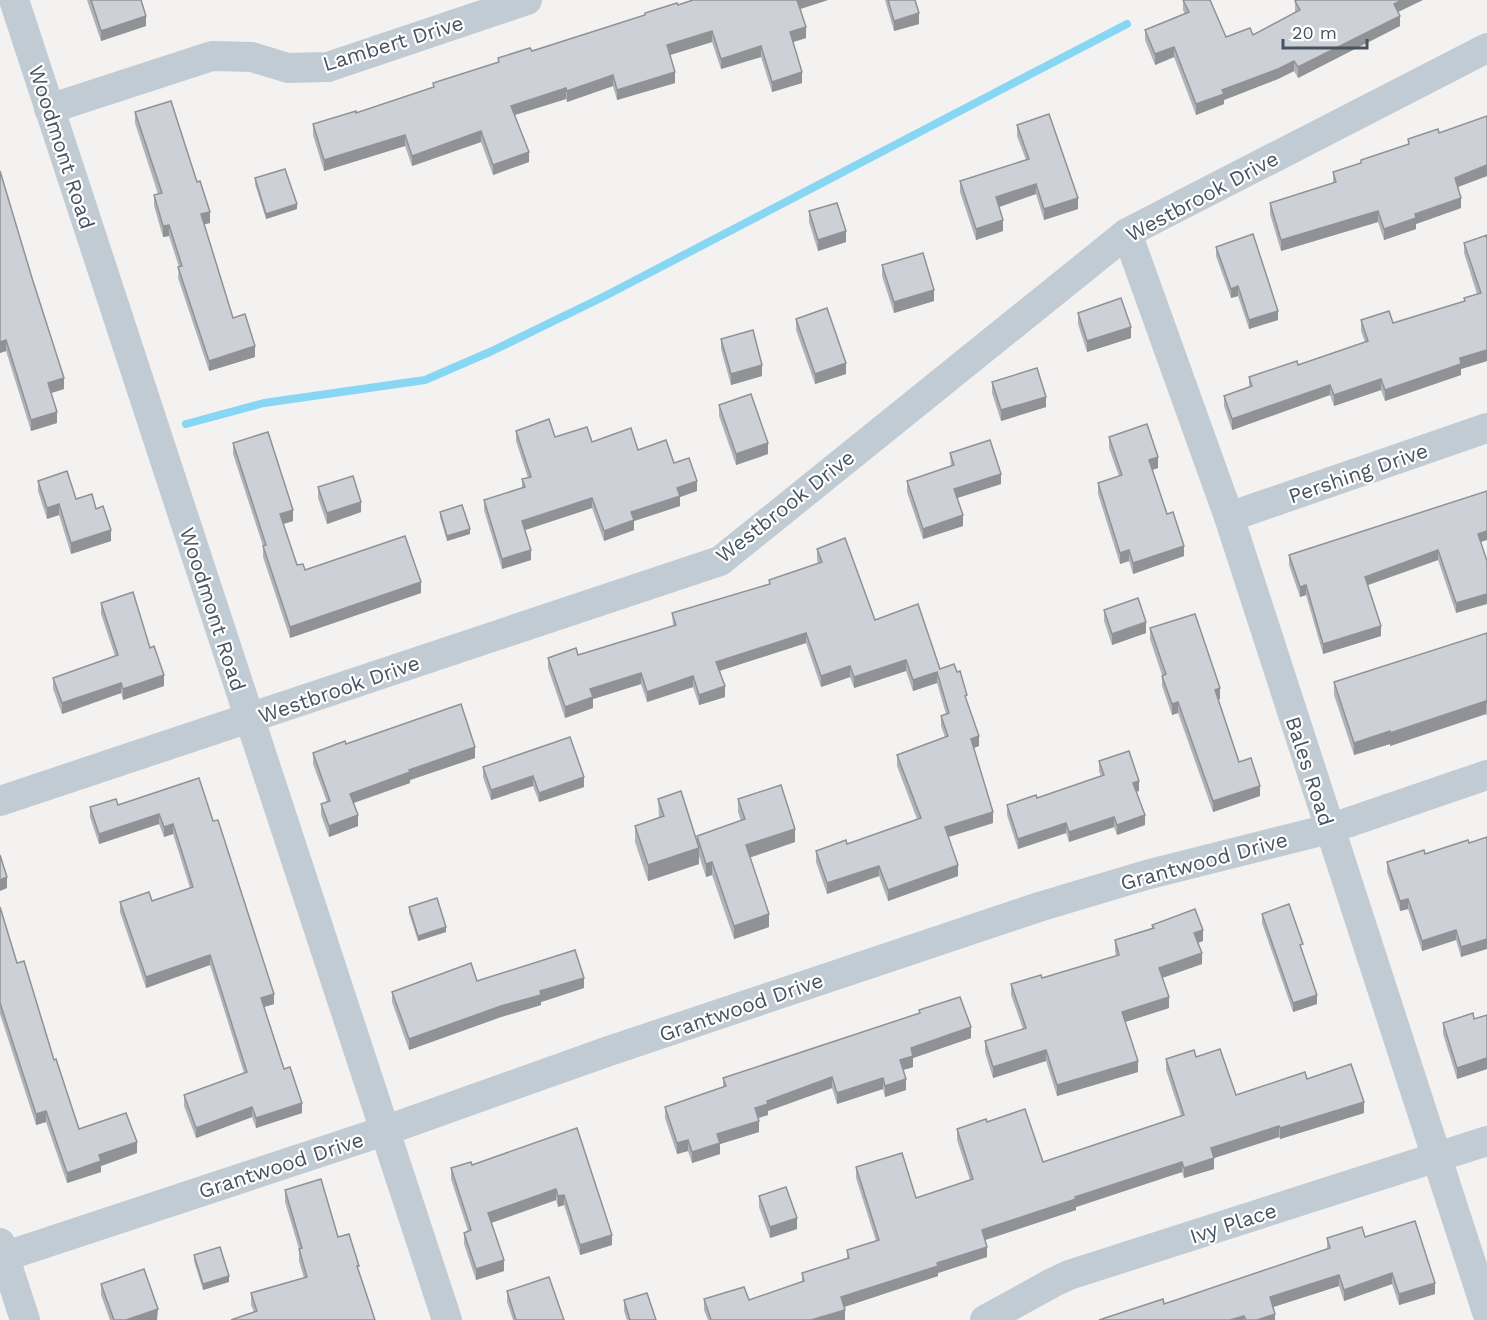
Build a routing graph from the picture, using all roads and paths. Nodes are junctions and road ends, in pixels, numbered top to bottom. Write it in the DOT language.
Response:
graph roads {
  1 [pos="14,0"];
  2 [pos="527,0"];
  3 [pos="1487,48"];
  4 [pos="49,109"];
  5 [pos="1127,233"];
  6 [pos="1487,428"];
  7 [pos="1229,517"];
  8 [pos="249,719"];
  9 [pos="1487,775"];
  10 [pos="0,801"];
  11 [pos="1329,829"];
  12 [pos="384,1131"];
  13 [pos="1487,1141"];
  14 [pos="1438,1157"];
  15 [pos="1,1252"];
  16 [pos="1487,1312"];
  17 [pos="25,1320"];
  18 [pos="447,1320"];
  19 [pos="985,1320"];
  1 -- 4 [label="street, Woodmont Road"];
  2 -- 4 [label="street, Lambert Drive"];
  3 -- 5 [label="street, Westbrook Drive"];
  4 -- 8 [label="street, Woodmont Road"];
  5 -- 7 [label="street, Bales Road"];
  5 -- 8 [label="street, Westbrook Drive"];
  6 -- 7 [label="street, Pershing Drive"];
  7 -- 11 [label="street, Bales Road"];
  8 -- 10 [label="street, Westbrook Drive"];
  8 -- 12 [label="street, Woodmont Road"];
  9 -- 11 [label="street, Grantwood Drive"];
  11 -- 12 [label="street, Grantwood Drive"];
  11 -- 14 [label="street, Bales Road"];
  12 -- 15 [label="street, Grantwood Drive"];
  12 -- 18 [label="street, Woodmont Road"];
  13 -- 14 [label="street, Ivy Place"];
  14 -- 16 [label="street, Bales Road"];
  14 -- 19 [label="street, Ivy Place"];
  15 -- 17 [label="street"];
}
